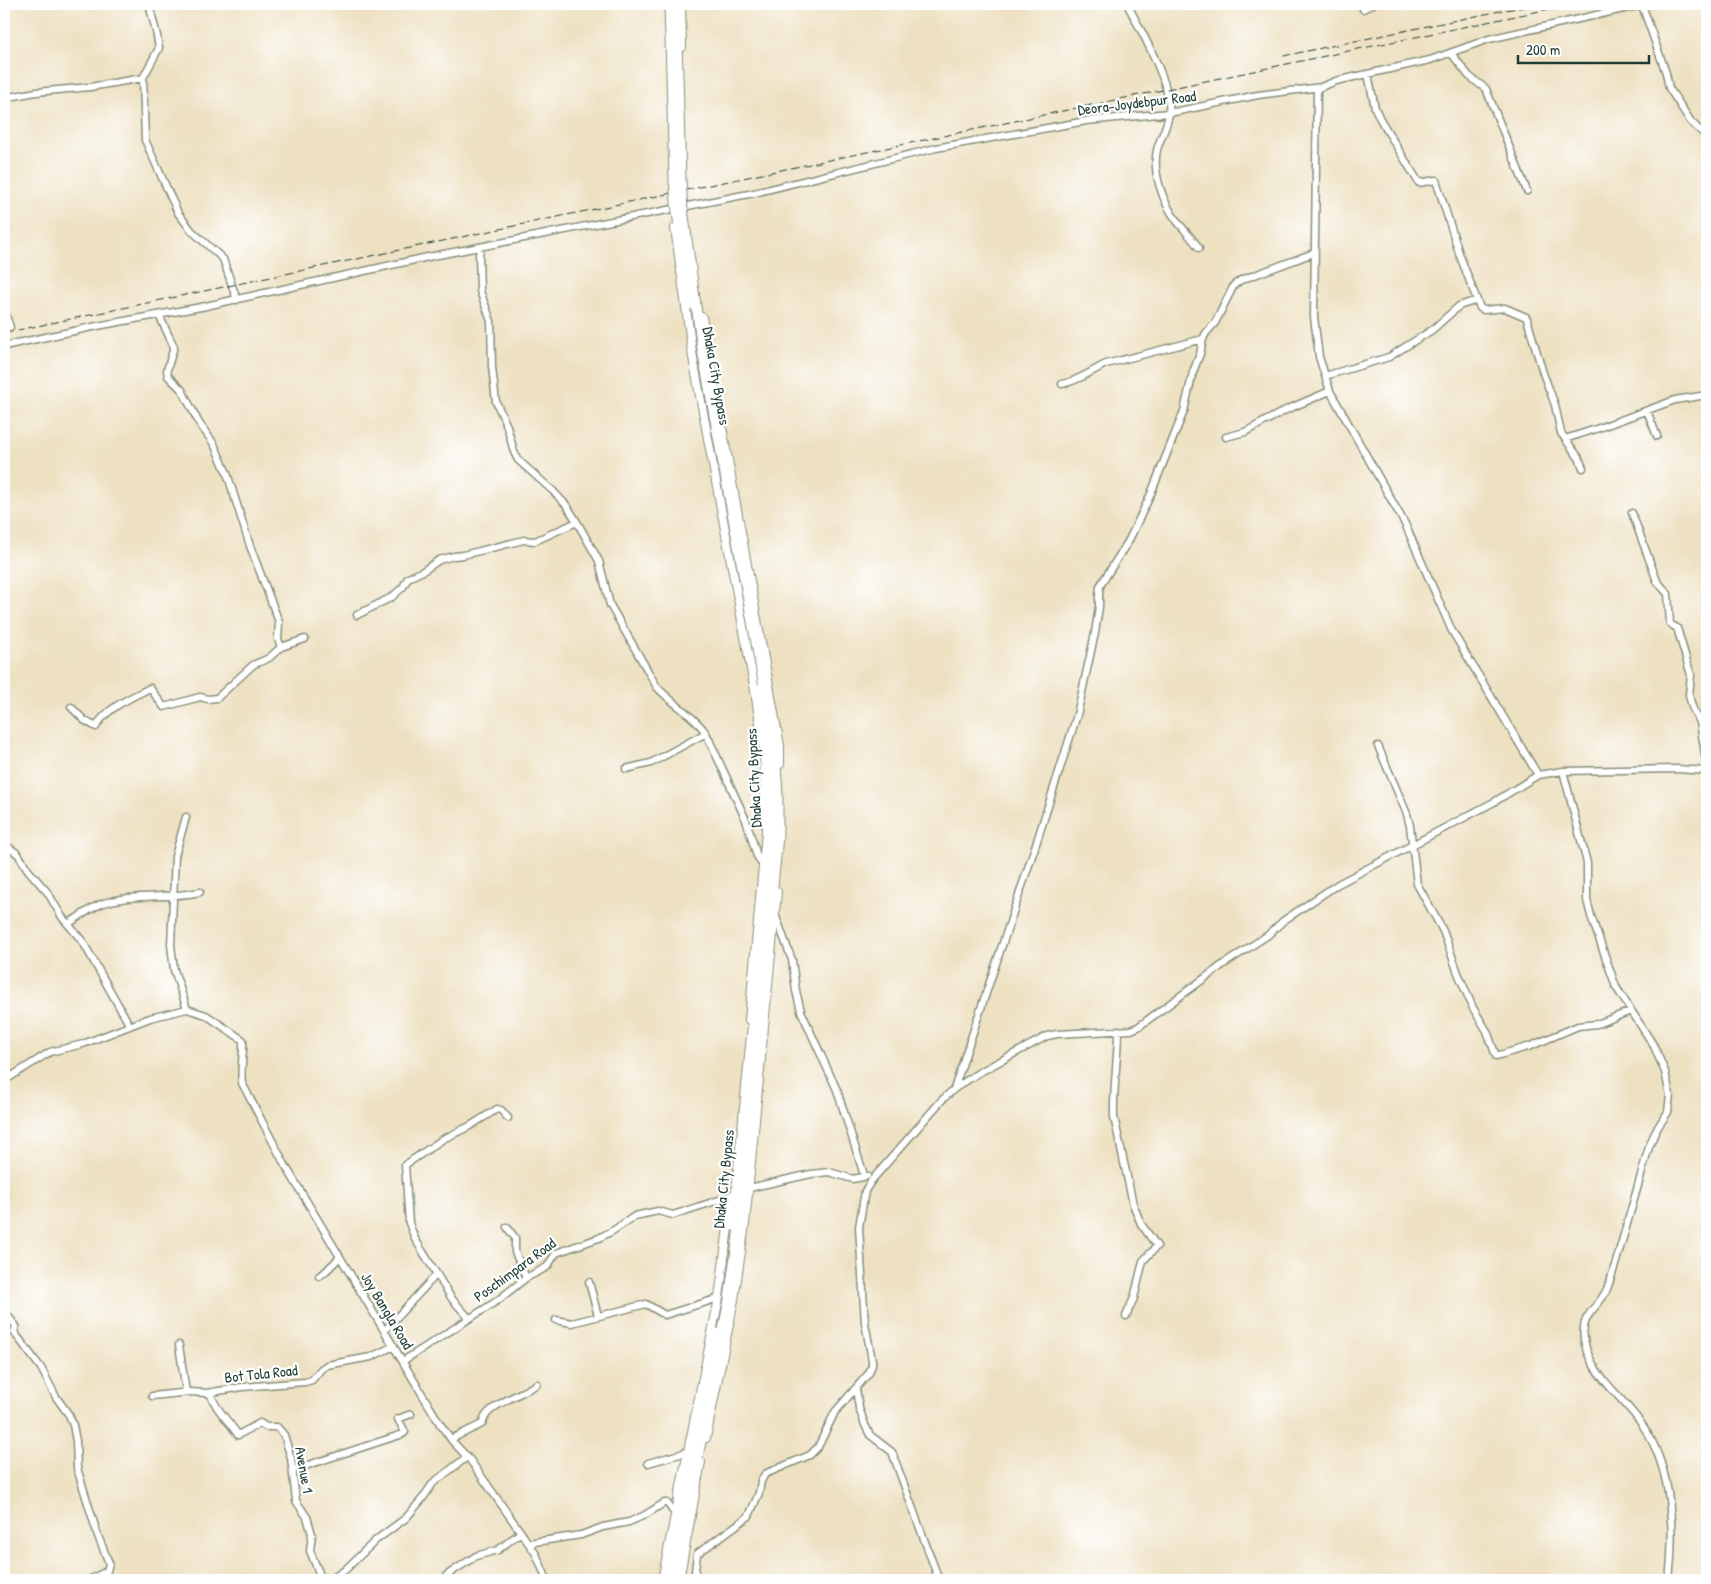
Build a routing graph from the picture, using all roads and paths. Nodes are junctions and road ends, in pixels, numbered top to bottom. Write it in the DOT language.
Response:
graph roads {
  1 [pos="149,4"];
  2 [pos="665,4"];
  3 [pos="669,4"];
  4 [pos="676,4"];
  5 [pos="680,4"];
  6 [pos="1127,4"];
  7 [pos="1373,4"];
  8 [pos="1611,4"];
  9 [pos="1644,4"];
  10 [pos="1362,7"];
  11 [pos="1614,11"];
  12 [pos="1451,53"];
  13 [pos="1368,74"];
  14 [pos="143,78"];
  15 [pos="1317,88"];
  16 [pos="4,98"];
  17 [pos="1169,113"];
  18 [pos="1707,144"];
  19 [pos="677,181"];
  20 [pos="1527,191"];
  21 [pos="680,209"];
  22 [pos="481,247"];
  23 [pos="1199,248"];
  24 [pos="1314,252"];
  25 [pos="237,300"];
  26 [pos="1477,300"];
  27 [pos="4,310"];
  28 [pos="159,315"];
  29 [pos="10,327"];
  30 [pos="1203,338"];
  31 [pos="4,346"];
  32 [pos="1325,376"];
  33 [pos="1062,384"];
  34 [pos="1330,390"];
  35 [pos="1707,395"];
  36 [pos="1647,411"];
  37 [pos="1657,436"];
  38 [pos="1226,437"];
  39 [pos="1565,438"];
  40 [pos="1583,468"];
  41 [pos="1632,513"];
  42 [pos="577,522"];
  43 [pos="357,615"];
  44 [pos="305,640"];
  45 [pos="281,647"];
  46 [pos="71,707"];
  47 [pos="706,733"];
  48 [pos="1378,746"];
  49 [pos="1707,767"];
  50 [pos="626,769"];
  51 [pos="1563,771"];
  52 [pos="1707,771"];
  53 [pos="1538,775"];
  54 [pos="186,817"];
  55 [pos="4,844"];
  56 [pos="1411,846"];
  57 [pos="763,866"];
  58 [pos="200,892"];
  59 [pos="174,895"];
  60 [pos="775,913"];
  61 [pos="68,924"];
  62 [pos="187,1009"];
  63 [pos="1631,1011"];
  64 [pos="130,1026"];
  65 [pos="1118,1030"];
  66 [pos="4,1081"];
  67 [pos="954,1089"];
  68 [pos="508,1118"];
  69 [pos="864,1175"];
  70 [pos="872,1180"];
  71 [pos="748,1188"];
  72 [pos="732,1194"];
  73 [pos="507,1228"];
  74 [pos="340,1257"];
  75 [pos="437,1274"];
  76 [pos="318,1276"];
  77 [pos="526,1278"];
  78 [pos="589,1282"];
  79 [pos="719,1298"];
  80 [pos="4,1311"];
  81 [pos="598,1316"];
  82 [pos="1126,1316"];
  83 [pos="469,1318"];
  84 [pos="556,1320"];
  85 [pos="385,1330"];
  86 [pos="179,1345"];
  87 [pos="394,1346"];
  88 [pos="403,1360"];
  89 [pos="537,1384"];
  90 [pos="856,1389"];
  91 [pos="186,1392"];
  92 [pos="210,1393"];
  93 [pos="152,1396"];
  94 [pos="411,1414"];
  95 [pos="450,1439"];
  96 [pos="687,1452"];
  97 [pos="467,1456"];
  98 [pos="648,1463"];
  99 [pos="293,1470"];
  100 [pos="675,1514"];
  101 [pos="521,1532"];
  102 [pos="528,1543"];
  103 [pos="447,1575"];
  104 [pos="334,1579"];
  105 [pos="89,1580"];
  106 [pos="322,1580"];
  107 [pos="547,1580"];
  108 [pos="662,1580"];
  109 [pos="667,1580"];
  110 [pos="674,1580"];
  111 [pos="679,1580"];
  112 [pos="694,1580"];
  113 [pos="939,1580"];
  114 [pos="1669,1580"];
  1 -- 14 [label="street"];
  2 -- 21 [label="main road"];
  3 -- 19 [label="highway, Dhaka City Bypass"];
  4 -- 19 [label="highway, Dhaka City Bypass"];
  5 -- 21 [label="main road"];
  6 -- 17 [label="street"];
  7 -- 10 [label="street"];
  8 -- 11 [label="street"];
  9 -- 11 [label="street, Deora-Joydebpur Road"];
  9 -- 18 [label="street"];
  11 -- 12 [label="street, Deora-Joydebpur Road"];
  12 -- 13 [label="street, Deora-Joydebpur Road"];
  12 -- 20 [label="street"];
  13 -- 15 [label="street, Deora-Joydebpur Road"];
  13 -- 26 [label="street"];
  14 -- 16 [label="street"];
  14 -- 25 [label="street"];
  15 -- 17 [label="street, Deora-Joydebpur Road"];
  15 -- 24 [label="street"];
  17 -- 21 [label="street, Deora-Joydebpur Road"];
  17 -- 23 [label="street"];
  19 -- 21 [label="highway, Dhaka City Bypass, bridge"];
  21 -- 22 [label="street, Deora-Joydebpur Road"];
  21 -- 57 [label="main road"];
  21 -- 60 [label="main road"];
  21 -- 109 [label="highway, Dhaka City Bypass"];
  21 -- 110 [label="highway, Dhaka City Bypass"];
  22 -- 25 [label="street, Deora-Joydebpur Road"];
  22 -- 42 [label="street"];
  24 -- 30 [label="street"];
  24 -- 32 [label="street"];
  25 -- 28 [label="street, Deora-Joydebpur Road"];
  26 -- 32 [label="street"];
  26 -- 39 [label="street"];
  27 -- 29 [label="street"];
  28 -- 31 [label="street, Deora-Joydebpur Road"];
  28 -- 45 [label="street"];
  30 -- 33 [label="street"];
  30 -- 67 [label="street"];
  32 -- 34 [label="street"];
  34 -- 38 [label="street"];
  34 -- 53 [label="street"];
  35 -- 36 [label="street"];
  36 -- 37 [label="street"];
  36 -- 39 [label="street"];
  39 -- 40 [label="street"];
  41 -- 49 [label="street"];
  42 -- 43 [label="street"];
  42 -- 47 [label="street"];
  44 -- 45 [label="street"];
  45 -- 46 [label="street"];
  47 -- 50 [label="street"];
  47 -- 57 [label="street"];
  48 -- 56 [label="street"];
  51 -- 52 [label="street"];
  51 -- 53 [label="street"];
  51 -- 63 [label="street"];
  53 -- 56 [label="street"];
  54 -- 59 [label="street"];
  55 -- 61 [label="street"];
  56 -- 63 [label="street"];
  56 -- 65 [label="street"];
  57 -- 72 [label="main road"];
  58 -- 59 [label="street"];
  59 -- 61 [label="street"];
  59 -- 62 [label="street"];
  60 -- 69 [label="street"];
  60 -- 71 [label="main road"];
  61 -- 64 [label="street"];
  62 -- 64 [label="street"];
  62 -- 74 [label="street, Joy Bangla Road"];
  63 -- 114 [label="street"];
  64 -- 66 [label="street"];
  65 -- 67 [label="street"];
  65 -- 82 [label="street"];
  67 -- 70 [label="street"];
  68 -- 75 [label="street"];
  69 -- 70 [label="street"];
  69 -- 71 [label="street"];
  70 -- 90 [label="street"];
  71 -- 111 [label="main road"];
  72 -- 77 [label="street, Poschimpara Road"];
  72 -- 79 [label="main road"];
  73 -- 77 [label="street"];
  74 -- 76 [label="street"];
  74 -- 85 [label="street, Joy Bangla Road"];
  75 -- 83 [label="street"];
  75 -- 85 [label="street"];
  77 -- 83 [label="street, Poschimpara Road"];
  78 -- 81 [label="street"];
  79 -- 81 [label="street"];
  79 -- 96 [label="main road"];
  80 -- 105 [label="street"];
  81 -- 84 [label="street"];
  83 -- 88 [label="street, Poschimpara Road"];
  85 -- 87 [label="street, Joy Bangla Road"];
  86 -- 91 [label="street"];
  87 -- 88 [label="street, Joy Bangla Road"];
  87 -- 92 [label="street, Bot Tola Road"];
  88 -- 95 [label="street, Joy Bangla Road"];
  89 -- 95 [label="street"];
  90 -- 112 [label="street"];
  90 -- 113 [label="street"];
  91 -- 92 [label="street, Bot Tola Road"];
  91 -- 93 [label="street, Bot Tola Road"];
  92 -- 99 [label="street, Avenue 1"];
  94 -- 99 [label="street"];
  95 -- 97 [label="street, Joy Bangla Road"];
  96 -- 98 [label="street"];
  96 -- 100 [label="main road"];
  97 -- 101 [label="street, Joy Bangla Road"];
  97 -- 104 [label="street"];
  99 -- 106 [label="street, Avenue 1"];
  100 -- 102 [label="street"];
  100 -- 108 [label="main road"];
  101 -- 102 [label="street, Joy Bangla Road"];
  101 -- 103 [label="street"];
  102 -- 107 [label="street, Joy Bangla Road"];
}
